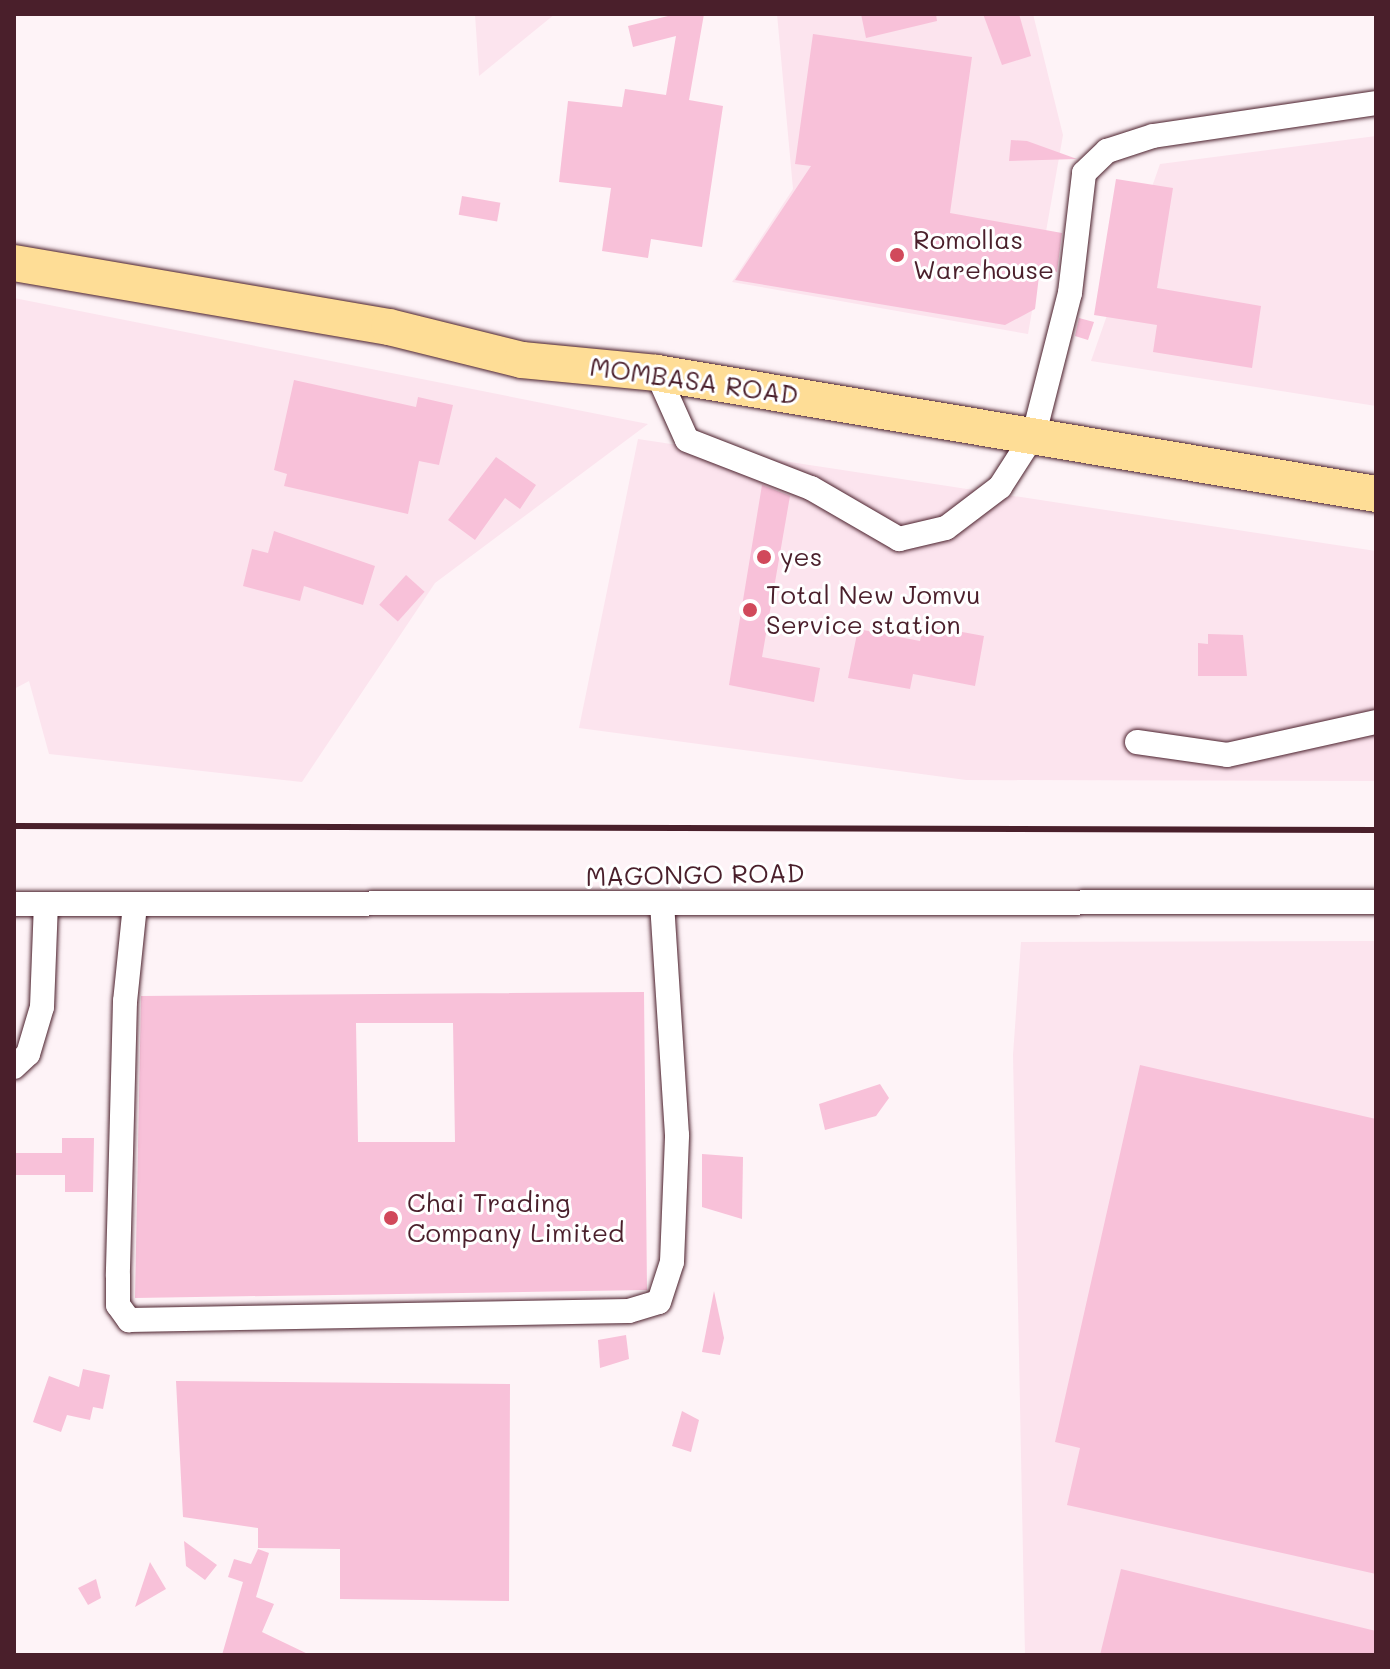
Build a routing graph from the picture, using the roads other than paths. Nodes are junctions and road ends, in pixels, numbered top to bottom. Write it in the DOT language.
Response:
graph roads {
  1 [pos="1376,103"];
  2 [pos="14,263"];
  3 [pos="657,373"];
  4 [pos="1034,434"];
  5 [pos="1376,494"];
  6 [pos="1376,722"];
  7 [pos="1137,742"];
  8 [pos="1376,902"];
  9 [pos="662,903"];
  10 [pos="14,904"];
  11 [pos="46,905"];
  12 [pos="135,905"];
  13 [pos="14,1067"];
  1 -- 4 [label="street"];
  2 -- 3 [label="highway, MOMBASA ROAD"];
  3 -- 4 [label="highway, MOMBASA ROAD"];
  3 -- 4 [label="street"];
  4 -- 5 [label="highway, MOMBASA ROAD"];
  6 -- 7 [label="street"];
  8 -- 9 [label="street, MAGONGO ROAD"];
  9 -- 12 [label="street, MAGONGO ROAD"];
  9 -- 12 [label="street"];
  10 -- 11 [label="street, MAGONGO ROAD"];
  11 -- 12 [label="street, MAGONGO ROAD"];
  11 -- 13 [label="street"];
}
